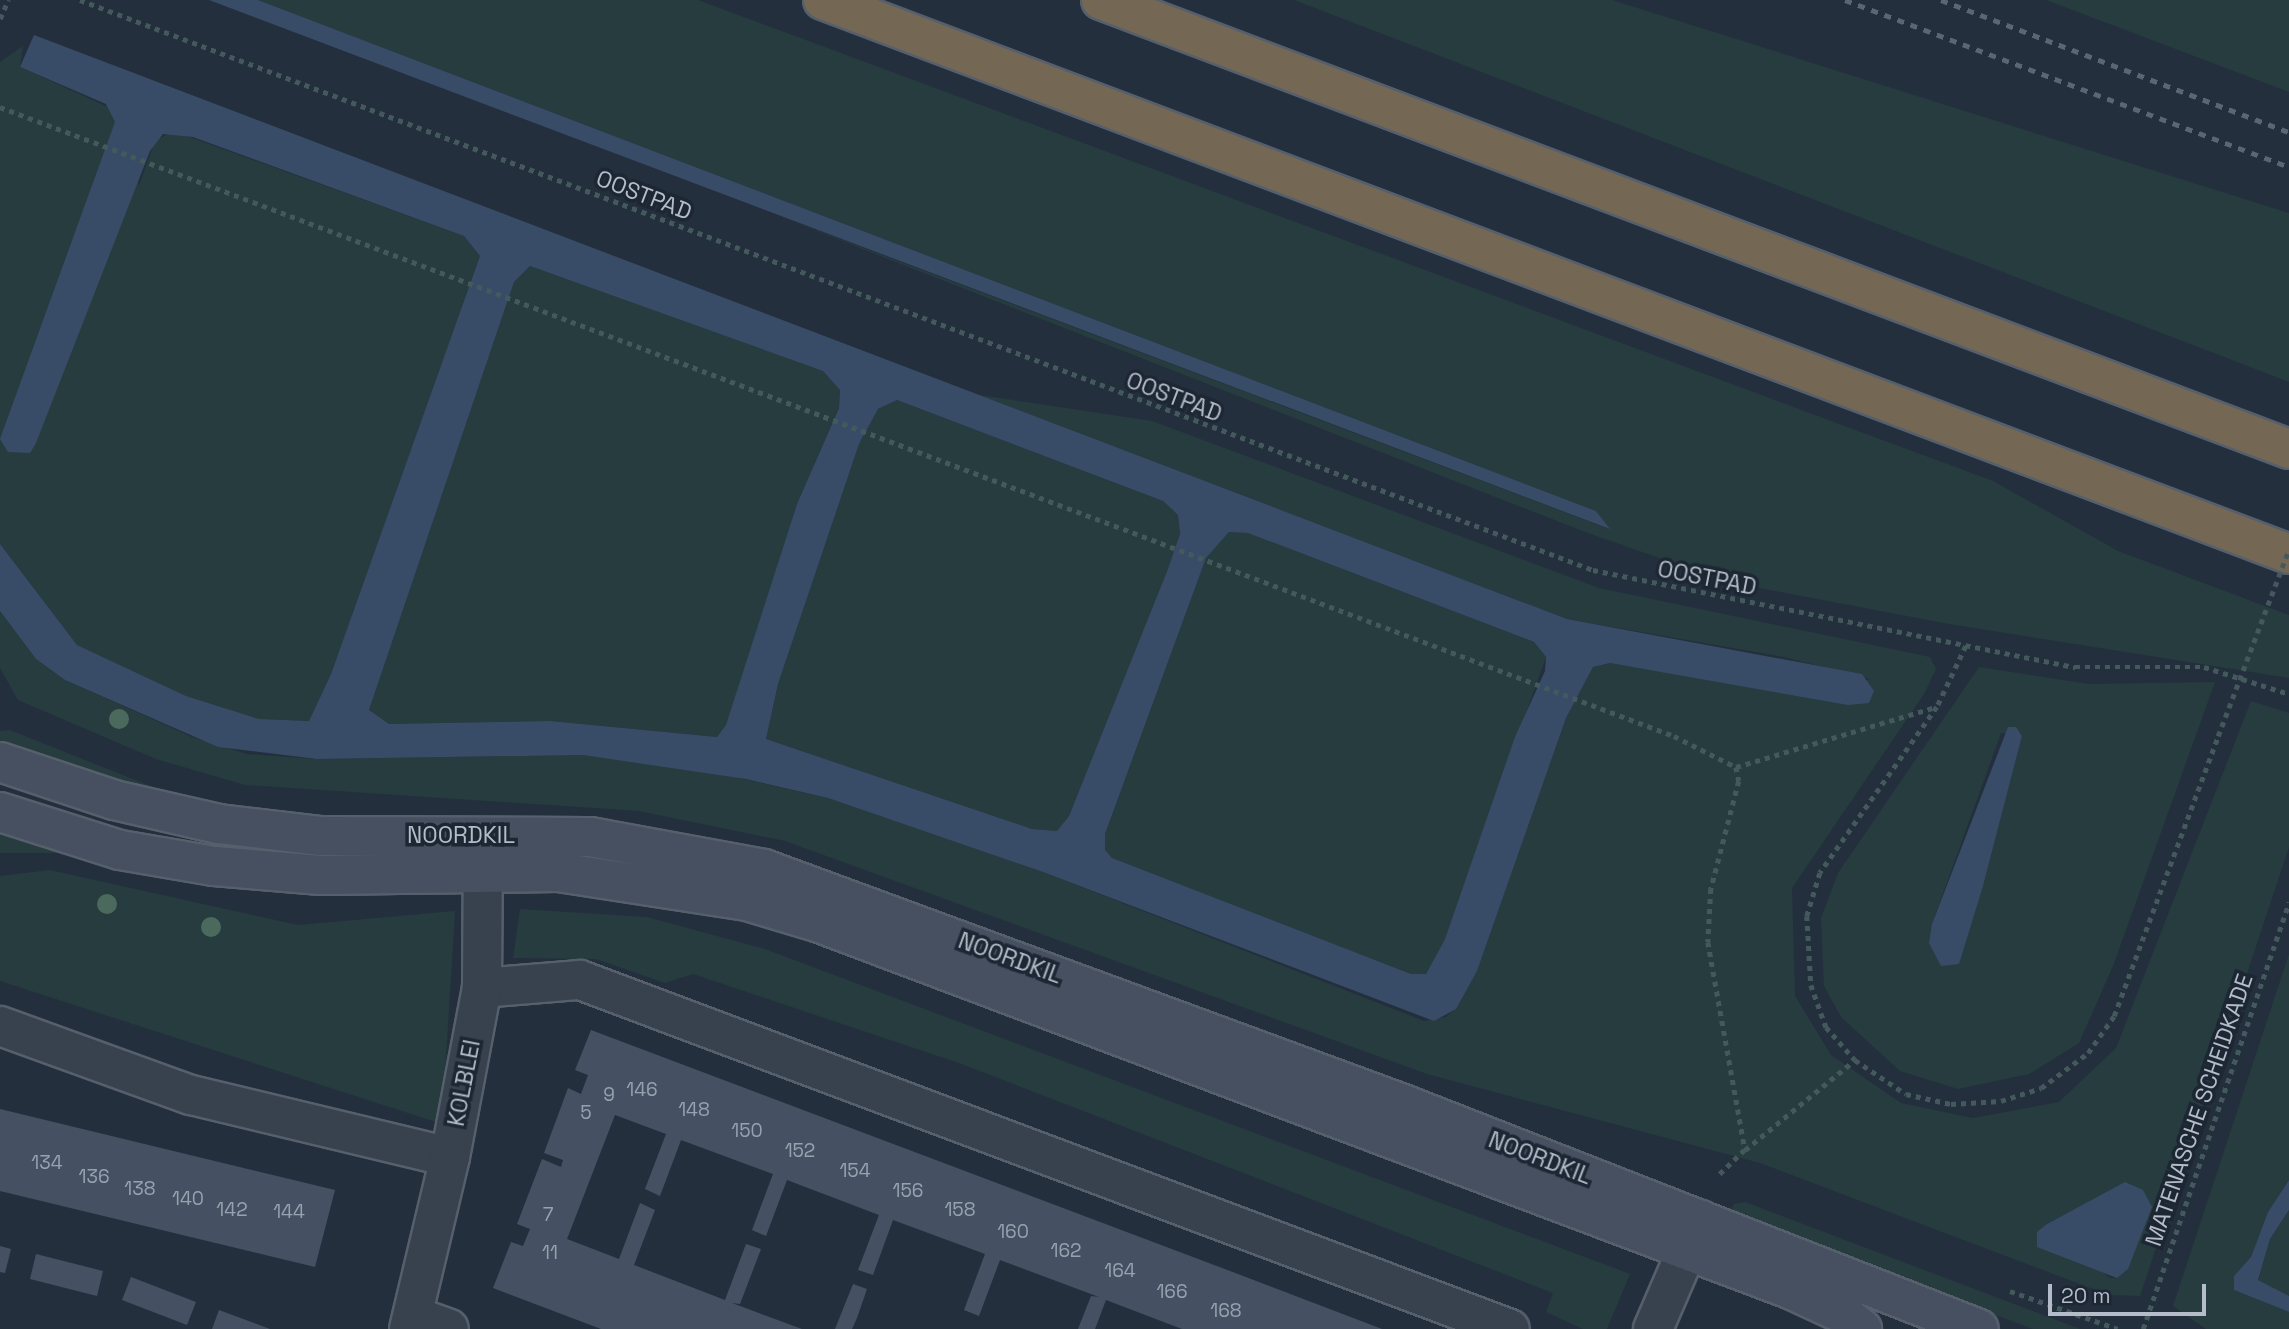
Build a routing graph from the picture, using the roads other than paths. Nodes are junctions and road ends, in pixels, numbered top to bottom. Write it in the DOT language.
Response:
graph roads {
  1 [pos="823,0"];
  2 [pos="1101,0"];
  3 [pos="2289,449"];
  4 [pos="2289,552"];
  5 [pos="0,762"];
  6 [pos="0,812"];
  7 [pos="484,851"];
  8 [pos="482,988"];
  9 [pos="0,1026"];
  10 [pos="450,1157"];
  11 [pos="1694,1235"];
  12 [pos="411,1322"];
  13 [pos="449,1329"];
  14 [pos="1510,1329"];
  15 [pos="1653,1329"];
  16 [pos="1862,1329"];
  17 [pos="1979,1329"];
  1 -- 4 [label="highway"];
  2 -- 3 [label="highway"];
  5 -- 7 [label="street, NOORDKIL"];
  6 -- 7 [label="street, NOORDKIL"];
  7 -- 8 [label="street, KOLBLEI"];
  7 -- 11 [label="street, NOORDKIL"];
  8 -- 10 [label="street, KOLBLEI"];
  8 -- 14 [label="street"];
  9 -- 10 [label="street"];
  10 -- 12 [label="street, KOLBLEI"];
  11 -- 15 [label="street"];
  11 -- 16 [label="street, NOORDKIL"];
  11 -- 17 [label="street, NOORDKIL"];
  12 -- 13 [label="street"];
}
